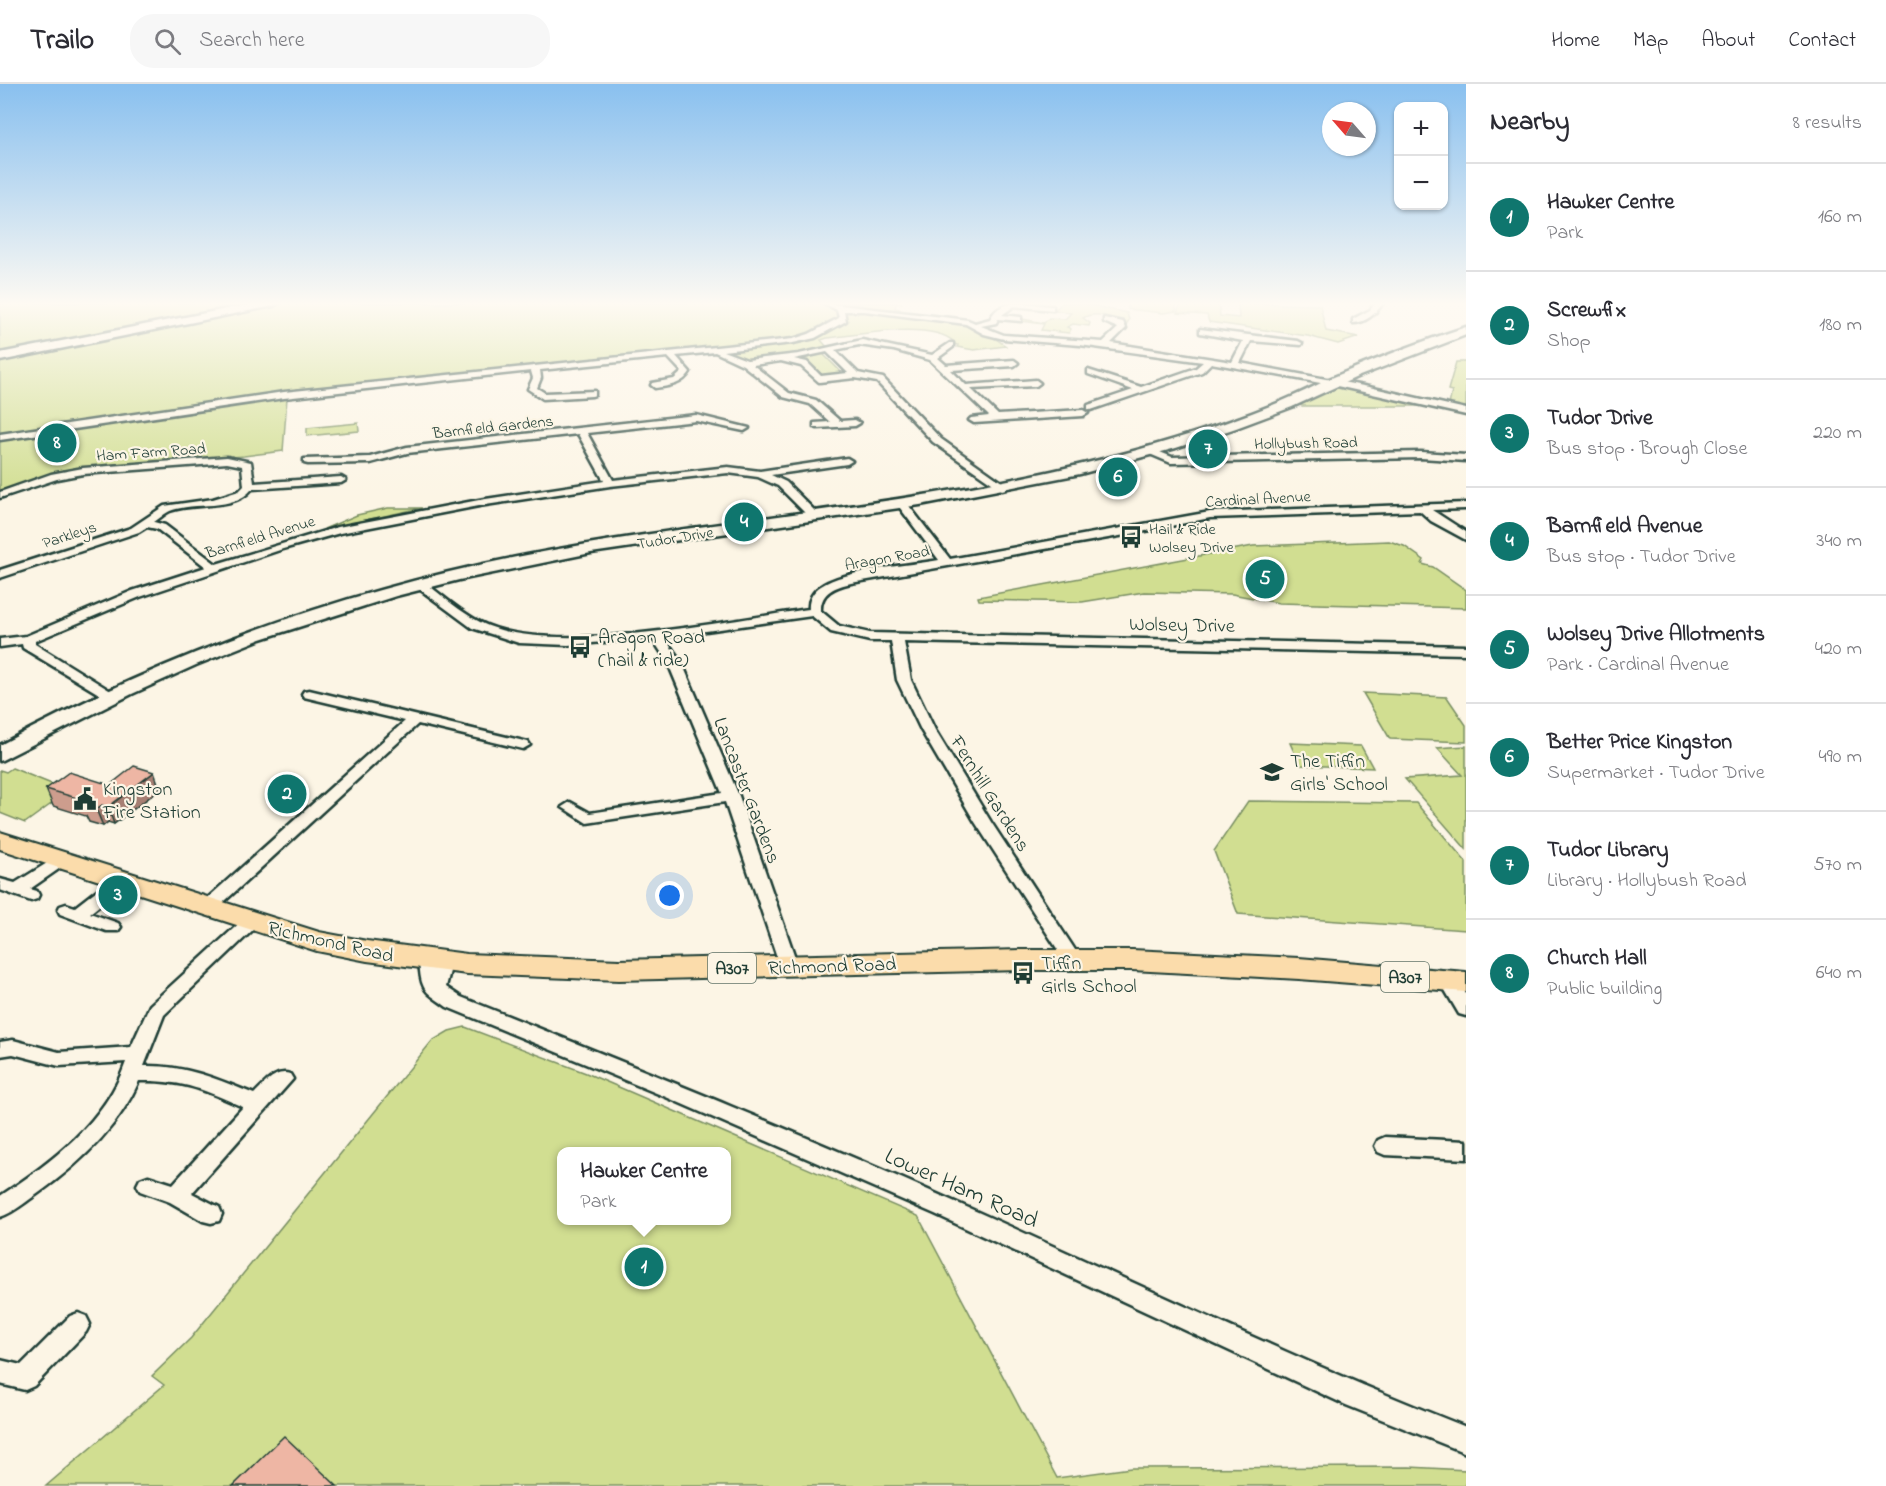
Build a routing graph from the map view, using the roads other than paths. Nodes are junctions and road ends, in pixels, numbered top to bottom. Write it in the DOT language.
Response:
graph roads {
  1 [pos="540,368"];
  2 [pos="683,368"];
  3 [pos="753,368"];
  4 [pos="808,368"];
  5 [pos="848,368"];
  6 [pos="945,368"];
  7 [pos="1201,368"];
  8 [pos="1257,368"];
  9 [pos="1371,368"];
  10 [pos="535,369"];
  11 [pos="1091,372"];
  12 [pos="855,375"];
  13 [pos="674,382"];
  14 [pos="1036,383"];
  15 [pos="1333,383"];
  16 [pos="655,385"];
  17 [pos="685,386"];
  18 [pos="967,387"];
  19 [pos="1142,390"];
  20 [pos="592,393"];
  21 [pos="543,396"];
  22 [pos="540,409"];
  23 [pos="1466,412"];
  24 [pos="996,418"];
  25 [pos="974,420"];
  26 [pos="837,423"];
  27 [pos="855,423"];
  28 [pos="817,425"];
  29 [pos="744,428"];
  30 [pos="582,432"];
  31 [pos="0,437"];
  32 [pos="1148,450"];
  33 [pos="1466,458"];
  34 [pos="308,461"];
  35 [pos="848,461"];
  36 [pos="759,474"];
  37 [pos="341,480"];
  38 [pos="610,483"];
  39 [pos="1002,487"];
  40 [pos="246,490"];
  41 [pos="0,495"];
  42 [pos="902,504"];
  43 [pos="1466,506"];
  44 [pos="1424,509"];
  45 [pos="814,516"];
  46 [pos="146,523"];
  47 [pos="1466,537"];
  48 [pos="948,563"];
  49 [pos="213,567"];
  50 [pos="0,574"];
  51 [pos="420,585"];
  52 [pos="815,612"];
  53 [pos="656,634"];
  54 [pos="897,638"];
  55 [pos="29,639"];
  56 [pos="0,643"];
  57 [pos="1466,650"];
  58 [pos="309,694"];
  59 [pos="109,696"];
  60 [pos="416,719"];
  61 [pos="524,746"];
  62 [pos="0,754"];
  63 [pos="731,796"];
  64 [pos="570,807"];
  65 [pos="0,840"];
  66 [pos="60,860"];
  67 [pos="121,880"];
  68 [pos="0,884"];
  69 [pos="208,907"];
  70 [pos="251,922"];
  71 [pos="112,927"];
  72 [pos="1073,960"];
  73 [pos="789,966"];
  74 [pos="436,970"];
  75 [pos="1457,981"];
  76 [pos="1466,1009"];
  77 [pos="0,1049"];
  78 [pos="138,1054"];
  79 [pos="131,1074"];
  80 [pos="283,1079"];
  81 [pos="257,1104"];
  82 [pos="1384,1146"];
  83 [pos="1466,1150"];
  84 [pos="148,1185"];
  85 [pos="177,1195"];
  86 [pos="0,1208"];
  87 [pos="211,1214"];
  88 [pos="78,1324"];
  89 [pos="0,1372"];
  90 [pos="1466,1440"];
  1 -- 10 [label="street"];
  2 -- 13 [label="street"];
  3 -- 26 [label="street"];
  4 -- 12 [label="street"];
  5 -- 12 [label="street"];
  6 -- 18 [label="street"];
  7 -- 19 [label="street"];
  8 -- 15 [label="street"];
  9 -- 15 [label="street, Tudor Drive"];
  10 -- 21 [label="street"];
  10 -- 31 [label="street"];
  11 -- 19 [label="street"];
  12 -- 39 [label="street"];
  13 -- 16 [label="street"];
  13 -- 17 [label="street"];
  14 -- 18 [label="street"];
  15 -- 23 [label="street"];
  15 -- 32 [label="street, Tudor Drive"];
  18 -- 24 [label="street"];
  19 -- 24 [label="street"];
  20 -- 21 [label="street"];
  21 -- 22 [label="street"];
  24 -- 25 [label="street"];
  26 -- 27 [label="street"];
  26 -- 28 [label="street"];
  29 -- 30 [label="street, Barnfield Gardens"];
  30 -- 34 [label="street, Barnfield Gardens"];
  30 -- 38 [label="street, Barnfield Gardens"];
  32 -- 33 [label="street, Hollybush Road"];
  32 -- 39 [label="street, Tudor Drive"];
  35 -- 36 [label="street, Barnfield Avenue"];
  36 -- 38 [label="street, Barnfield Avenue"];
  36 -- 45 [label="street, Barnfield Avenue"];
  37 -- 40 [label="street"];
  38 -- 49 [label="street, Barnfield Avenue"];
  39 -- 42 [label="street, Tudor Drive"];
  40 -- 41 [label="street, Ham Farm Road"];
  40 -- 46 [label="street, Parkleys"];
  42 -- 45 [label="street, Tudor Drive"];
  42 -- 48 [label="street"];
  43 -- 44 [label="street, Cardinal Avenue"];
  44 -- 47 [label="street"];
  44 -- 48 [label="street, Cardinal Avenue"];
  45 -- 51 [label="street, Tudor Drive"];
  46 -- 49 [label="street"];
  46 -- 50 [label="street, Parkleys"];
  48 -- 52 [label="street, Aragon Road"];
  49 -- 55 [label="street, Barnfield Avenue"];
  51 -- 53 [label="street"];
  51 -- 59 [label="street, Tudor Drive"];
  52 -- 53 [label="street"];
  52 -- 54 [label="street"];
  53 -- 63 [label="street, Lancaster Gardens"];
  54 -- 57 [label="street, Wolsey Drive"];
  54 -- 72 [label="street, Fernhill Gardens"];
  55 -- 56 [label="street, Barnfield Avenue"];
  55 -- 59 [label="street"];
  58 -- 60 [label="street"];
  59 -- 62 [label="street, Tudor Drive"];
  60 -- 61 [label="street"];
  60 -- 69 [label="street"];
  63 -- 64 [label="street"];
  63 -- 73 [label="street, Lancaster Gardens"];
  65 -- 66 [label="main road, Richmond Road / A307"];
  66 -- 67 [label="main road, Richmond Road / A307"];
  66 -- 68 [label="street"];
  67 -- 69 [label="main road, Richmond Road / A307"];
  67 -- 71 [label="street"];
  69 -- 70 [label="main road, Richmond Road / A307"];
  70 -- 74 [label="main road, Richmond Road / A307"];
  70 -- 78 [label="street"];
  72 -- 73 [label="main road, Richmond Road / A307"];
  72 -- 75 [label="main road, Richmond Road / A307"];
  73 -- 74 [label="main road, Richmond Road / A307"];
  74 -- 90 [label="street, Lower Ham Road"];
  75 -- 76 [label="street"];
  77 -- 78 [label="street"];
  78 -- 79 [label="street"];
  79 -- 81 [label="street"];
  79 -- 86 [label="street"];
  80 -- 81 [label="street"];
  81 -- 85 [label="street"];
  82 -- 83 [label="street"];
  84 -- 85 [label="street"];
  85 -- 87 [label="street"];
  88 -- 89 [label="street"];
}
